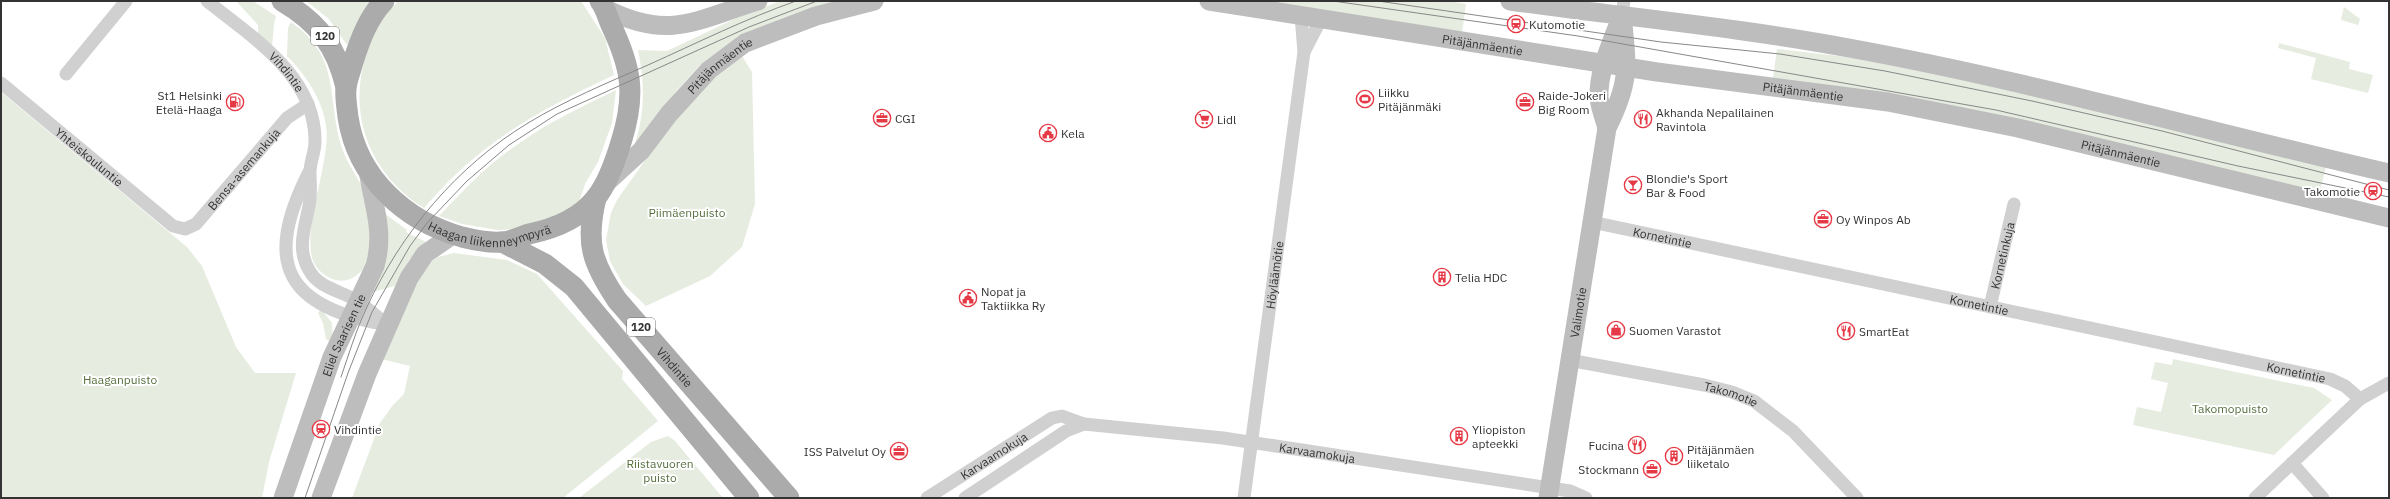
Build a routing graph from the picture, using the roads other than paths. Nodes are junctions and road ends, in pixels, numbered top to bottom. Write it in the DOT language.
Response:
graph roads {
  1 [pos="126,1"];
  2 [pos="207,1"];
  3 [pos="282,1"];
  4 [pos="384,1"];
  5 [pos="758,1"];
  6 [pos="874,1"];
  7 [pos="1209,1"];
  8 [pos="1510,1"];
  9 [pos="603,5"];
  10 [pos="1623,8"];
  11 [pos="1301,16"];
  12 [pos="1321,19"];
  13 [pos="1304,52"];
  14 [pos="1604,63"];
  15 [pos="1628,67"];
  16 [pos="66,74"];
  17 [pos="1,82"];
  18 [pos="346,87"];
  19 [pos="308,104"];
  20 [pos="1607,128"];
  21 [pos="310,170"];
  22 [pos="368,170"];
  23 [pos="2389,173"];
  24 [pos="599,192"];
  25 [pos="2014,204"];
  26 [pos="2389,218"];
  27 [pos="1592,222"];
  28 [pos="178,228"];
  29 [pos="454,234"];
  30 [pos="502,242"];
  31 [pos="358,301"];
  32 [pos="1990,307"];
  33 [pos="350,318"];
  34 [pos="387,325"];
  35 [pos="1569,360"];
  36 [pos="2389,383"];
  37 [pos="2360,399"];
  38 [pos="1084,424"];
  39 [pos="1252,443"];
  40 [pos="2292,463"];
  41 [pos="1549,493"];
  42 [pos="283,498"];
  43 [pos="321,498"];
  44 [pos="749,498"];
  45 [pos="789,498"];
  46 [pos="927,498"];
  47 [pos="965,498"];
  48 [pos="1244,498"];
  49 [pos="1586,498"];
  50 [pos="1857,498"];
  51 [pos="2254,498"];
  52 [pos="2323,498"];
  1 -- 16 [label="street"];
  2 -- 19 [label="street, Vihdintie"];
  3 -- 18 [label="main road, 120"];
  4 -- 18 [label="main road, Haagan liikenneympyrä"];
  5 -- 9 [label="main road"];
  6 -- 24 [label="main road, Pitäjänmäentie"];
  7 -- 11 [label="main road, Pitäjänmäentie"];
  8 -- 10 [label="main road"];
  9 -- 24 [label="main road, Haagan liikenneympyrä"];
  10 -- 14 [label="main road, Valimotie"];
  10 -- 15 [label="main road, Valimotie"];
  10 -- 23 [label="main road"];
  11 -- 12 [label="main road, Pitäjänmäentie"];
  11 -- 13 [label="street, Höyläämötie"];
  12 -- 13 [label="street, Höyläämötie"];
  12 -- 14 [label="main road, Pitäjänmäentie"];
  13 -- 39 [label="street, Höyläämötie"];
  14 -- 15 [label="main road, Pitäjänmäentie"];
  14 -- 20 [label="main road, Valimotie"];
  15 -- 20 [label="main road, Valimotie"];
  15 -- 26 [label="main road, Pitäjänmäentie"];
  17 -- 28 [label="street, Yhteiskouluntie"];
  18 -- 22 [label="main road, Haagan liikenneympyrä"];
  19 -- 21 [label="street, Vihdintie"];
  19 -- 28 [label="street, Bensa-asemankuja"];
  20 -- 27 [label="main road, Valimotie"];
  21 -- 31 [label="street, Vihdintie"];
  21 -- 33 [label="street, Vihdintie"];
  22 -- 29 [label="main road, Haagan liikenneympyrä"];
  22 -- 31 [label="main road, Eliel Saarisen tie"];
  24 -- 30 [label="main road, Haagan liikenneympyrä"];
  24 -- 45 [label="main road, Vihdintie / 120"];
  25 -- 32 [label="street, Kornetinkuja"];
  27 -- 32 [label="street, Kornetintie"];
  27 -- 35 [label="main road, Valimotie"];
  29 -- 30 [label="main road, Haagan liikenneympyrä"];
  29 -- 34 [label="main road"];
  30 -- 44 [label="main road, 120"];
  31 -- 33 [label="main road, Eliel Saarisen tie"];
  31 -- 34 [label="street, Vihdintie"];
  32 -- 37 [label="street, Kornetintie"];
  33 -- 34 [label="street, Vihdintie"];
  33 -- 42 [label="main road, Eliel Saarisen tie"];
  34 -- 43 [label="main road"];
  35 -- 41 [label="main road, Valimotie"];
  35 -- 50 [label="street, Takomotie"];
  36 -- 37 [label="street"];
  37 -- 40 [label="street"];
  38 -- 39 [label="street, Karvaamokuja"];
  38 -- 46 [label="street, Karvaamokuja"];
  38 -- 47 [label="street, Karvaamokuja"];
  39 -- 41 [label="street, Karvaamokuja"];
  39 -- 48 [label="street, Höyläämötie"];
  40 -- 51 [label="street"];
  40 -- 52 [label="street"];
  41 -- 49 [label="street, Karvaamokuja"];
}
